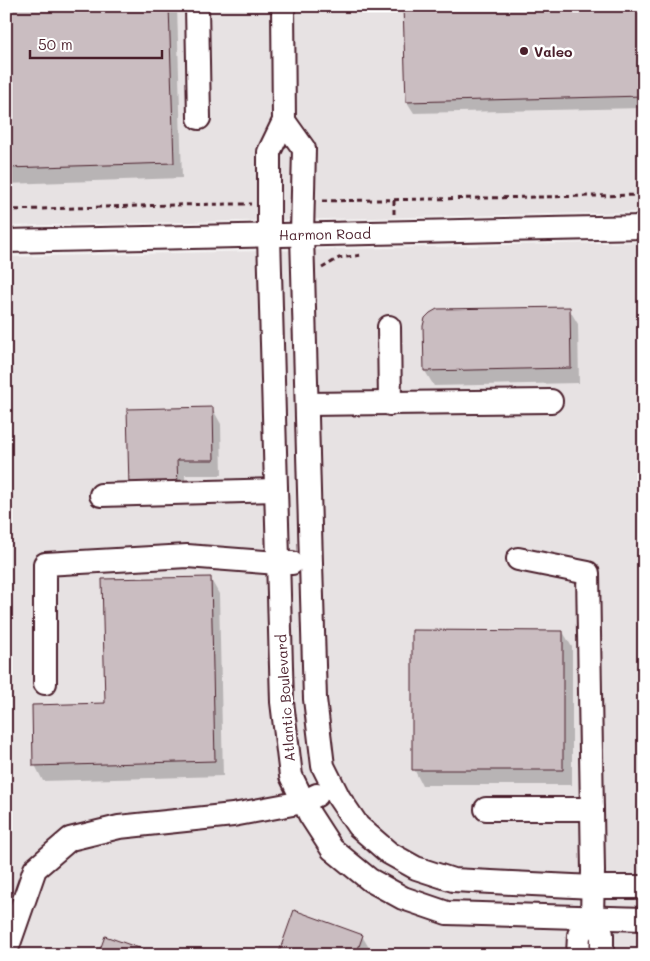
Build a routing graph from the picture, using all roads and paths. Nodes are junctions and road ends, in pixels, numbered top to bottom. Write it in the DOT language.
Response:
graph roads {
  1 [pos="197,6"];
  2 [pos="282,6"];
  3 [pos="199,118"];
  4 [pos="284,121"];
  5 [pos="644,195"];
  6 [pos="303,202"];
  7 [pos="269,203"];
  8 [pos="6,210"];
  9 [pos="644,227"];
  10 [pos="302,235"];
  11 [pos="269,236"];
  12 [pos="6,242"];
  13 [pos="366,254"];
  14 [pos="319,272"];
  15 [pos="389,327"];
  16 [pos="551,401"];
  17 [pos="307,404"];
  18 [pos="390,404"];
  19 [pos="308,450"];
  20 [pos="275,451"];
  21 [pos="276,490"];
  22 [pos="101,494"];
  23 [pos="518,559"];
  24 [pos="278,563"];
  25 [pos="311,563"];
  26 [pos="45,683"];
  27 [pos="333,787"];
  28 [pos="304,802"];
  29 [pos="486,809"];
  30 [pos="592,809"];
  31 [pos="593,887"];
  32 [pos="644,887"];
  33 [pos="592,918"];
  34 [pos="644,919"];
  35 [pos="6,952"];
  36 [pos="578,955"];
  37 [pos="602,955"];
  1 -- 3 [label="street"];
  2 -- 4 [label="street"];
  4 -- 6 [label="street"];
  4 -- 7 [label="street, Atlantic Boulevard"];
  5 -- 6 [label="path"];
  6 -- 10 [label="street"];
  7 -- 8 [label="path"];
  7 -- 11 [label="street, Atlantic Boulevard"];
  9 -- 10 [label="street, Harmon Road"];
  10 -- 11 [label="street, Harmon Road"];
  10 -- 17 [label="street"];
  11 -- 12 [label="street, Harmon Road"];
  11 -- 20 [label="street, Atlantic Boulevard"];
  13 -- 14 [label="path"];
  15 -- 18 [label="street"];
  16 -- 18 [label="street"];
  17 -- 18 [label="street"];
  17 -- 19 [label="street"];
  19 -- 20 [label="street"];
  19 -- 25 [label="street"];
  20 -- 21 [label="street, Atlantic Boulevard"];
  21 -- 22 [label="street"];
  21 -- 24 [label="street, Atlantic Boulevard"];
  23 -- 30 [label="street"];
  24 -- 25 [label="street"];
  24 -- 26 [label="street"];
  24 -- 28 [label="street, Atlantic Boulevard"];
  25 -- 27 [label="street"];
  27 -- 28 [label="street"];
  27 -- 31 [label="street"];
  28 -- 33 [label="street, Atlantic Boulevard"];
  28 -- 35 [label="street"];
  29 -- 30 [label="street"];
  30 -- 31 [label="street"];
  31 -- 32 [label="street"];
  31 -- 33 [label="street"];
  33 -- 34 [label="street, Atlantic Boulevard"];
  33 -- 36 [label="street"];
  33 -- 37 [label="street"];
}
